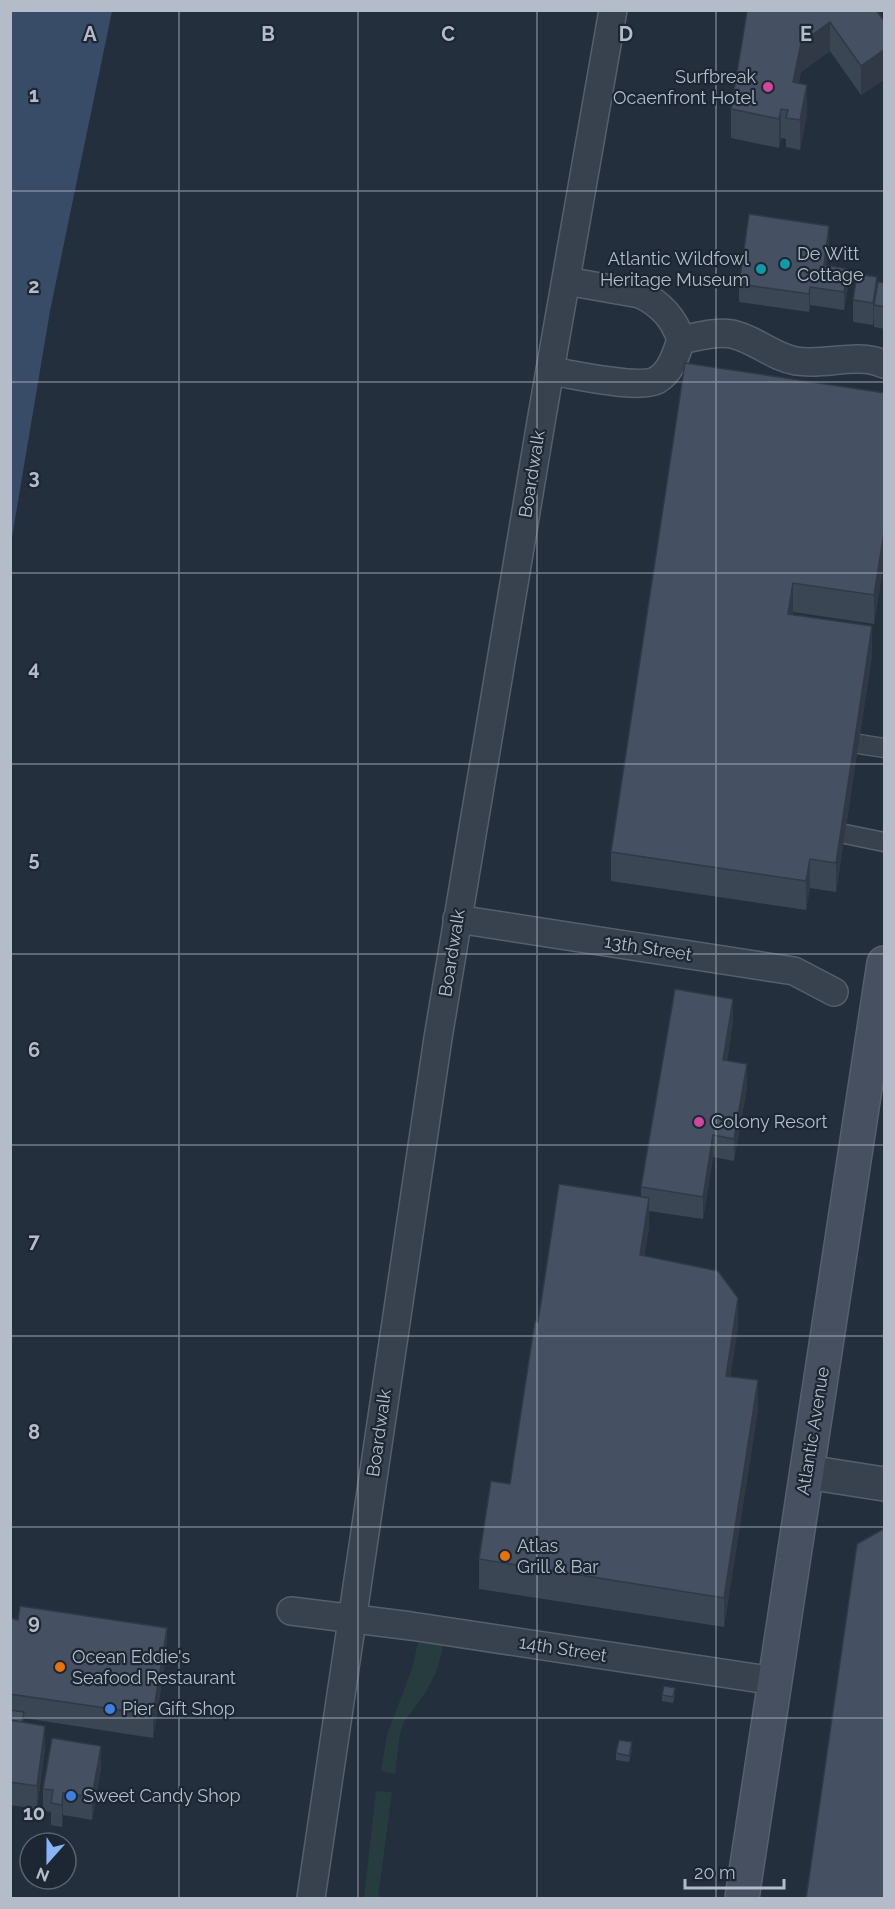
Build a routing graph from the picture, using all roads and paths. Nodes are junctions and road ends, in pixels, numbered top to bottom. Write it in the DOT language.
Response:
graph roads {
  1 [pos="613,10"];
  2 [pos="566,281"];
  3 [pos="681,340"];
  4 [pos="885,364"];
  5 [pos="550,371"];
  6 [pos="859,744"];
  7 [pos="885,748"];
  8 [pos="845,834"];
  9 [pos="885,842"];
  10 [pos="457,920"];
  11 [pos="885,963"];
  12 [pos="834,992"];
  13 [pos="807,1472"];
  14 [pos="885,1484"];
  15 [pos="291,1611"];
  16 [pos="351,1619"];
  17 [pos="775,1681"];
  18 [pos="311,1899"];
  19 [pos="742,1899"];
  1 -- 2 [label="street, Boardwalk"];
  2 -- 3 [label="street"];
  2 -- 5 [label="street, Boardwalk"];
  3 -- 4 [label="street"];
  3 -- 5 [label="street"];
  5 -- 10 [label="street, Boardwalk"];
  6 -- 7 [label="lane"];
  8 -- 9 [label="lane"];
  10 -- 12 [label="street, 13th Street"];
  10 -- 16 [label="street, Boardwalk"];
  11 -- 13 [label="main road, Atlantic Avenue"];
  13 -- 14 [label="street"];
  13 -- 17 [label="main road, Atlantic Avenue"];
  15 -- 16 [label="street, 14th Street"];
  16 -- 17 [label="street, 14th Street"];
  16 -- 18 [label="street, Boardwalk"];
  17 -- 19 [label="main road, Atlantic Avenue"];
}
